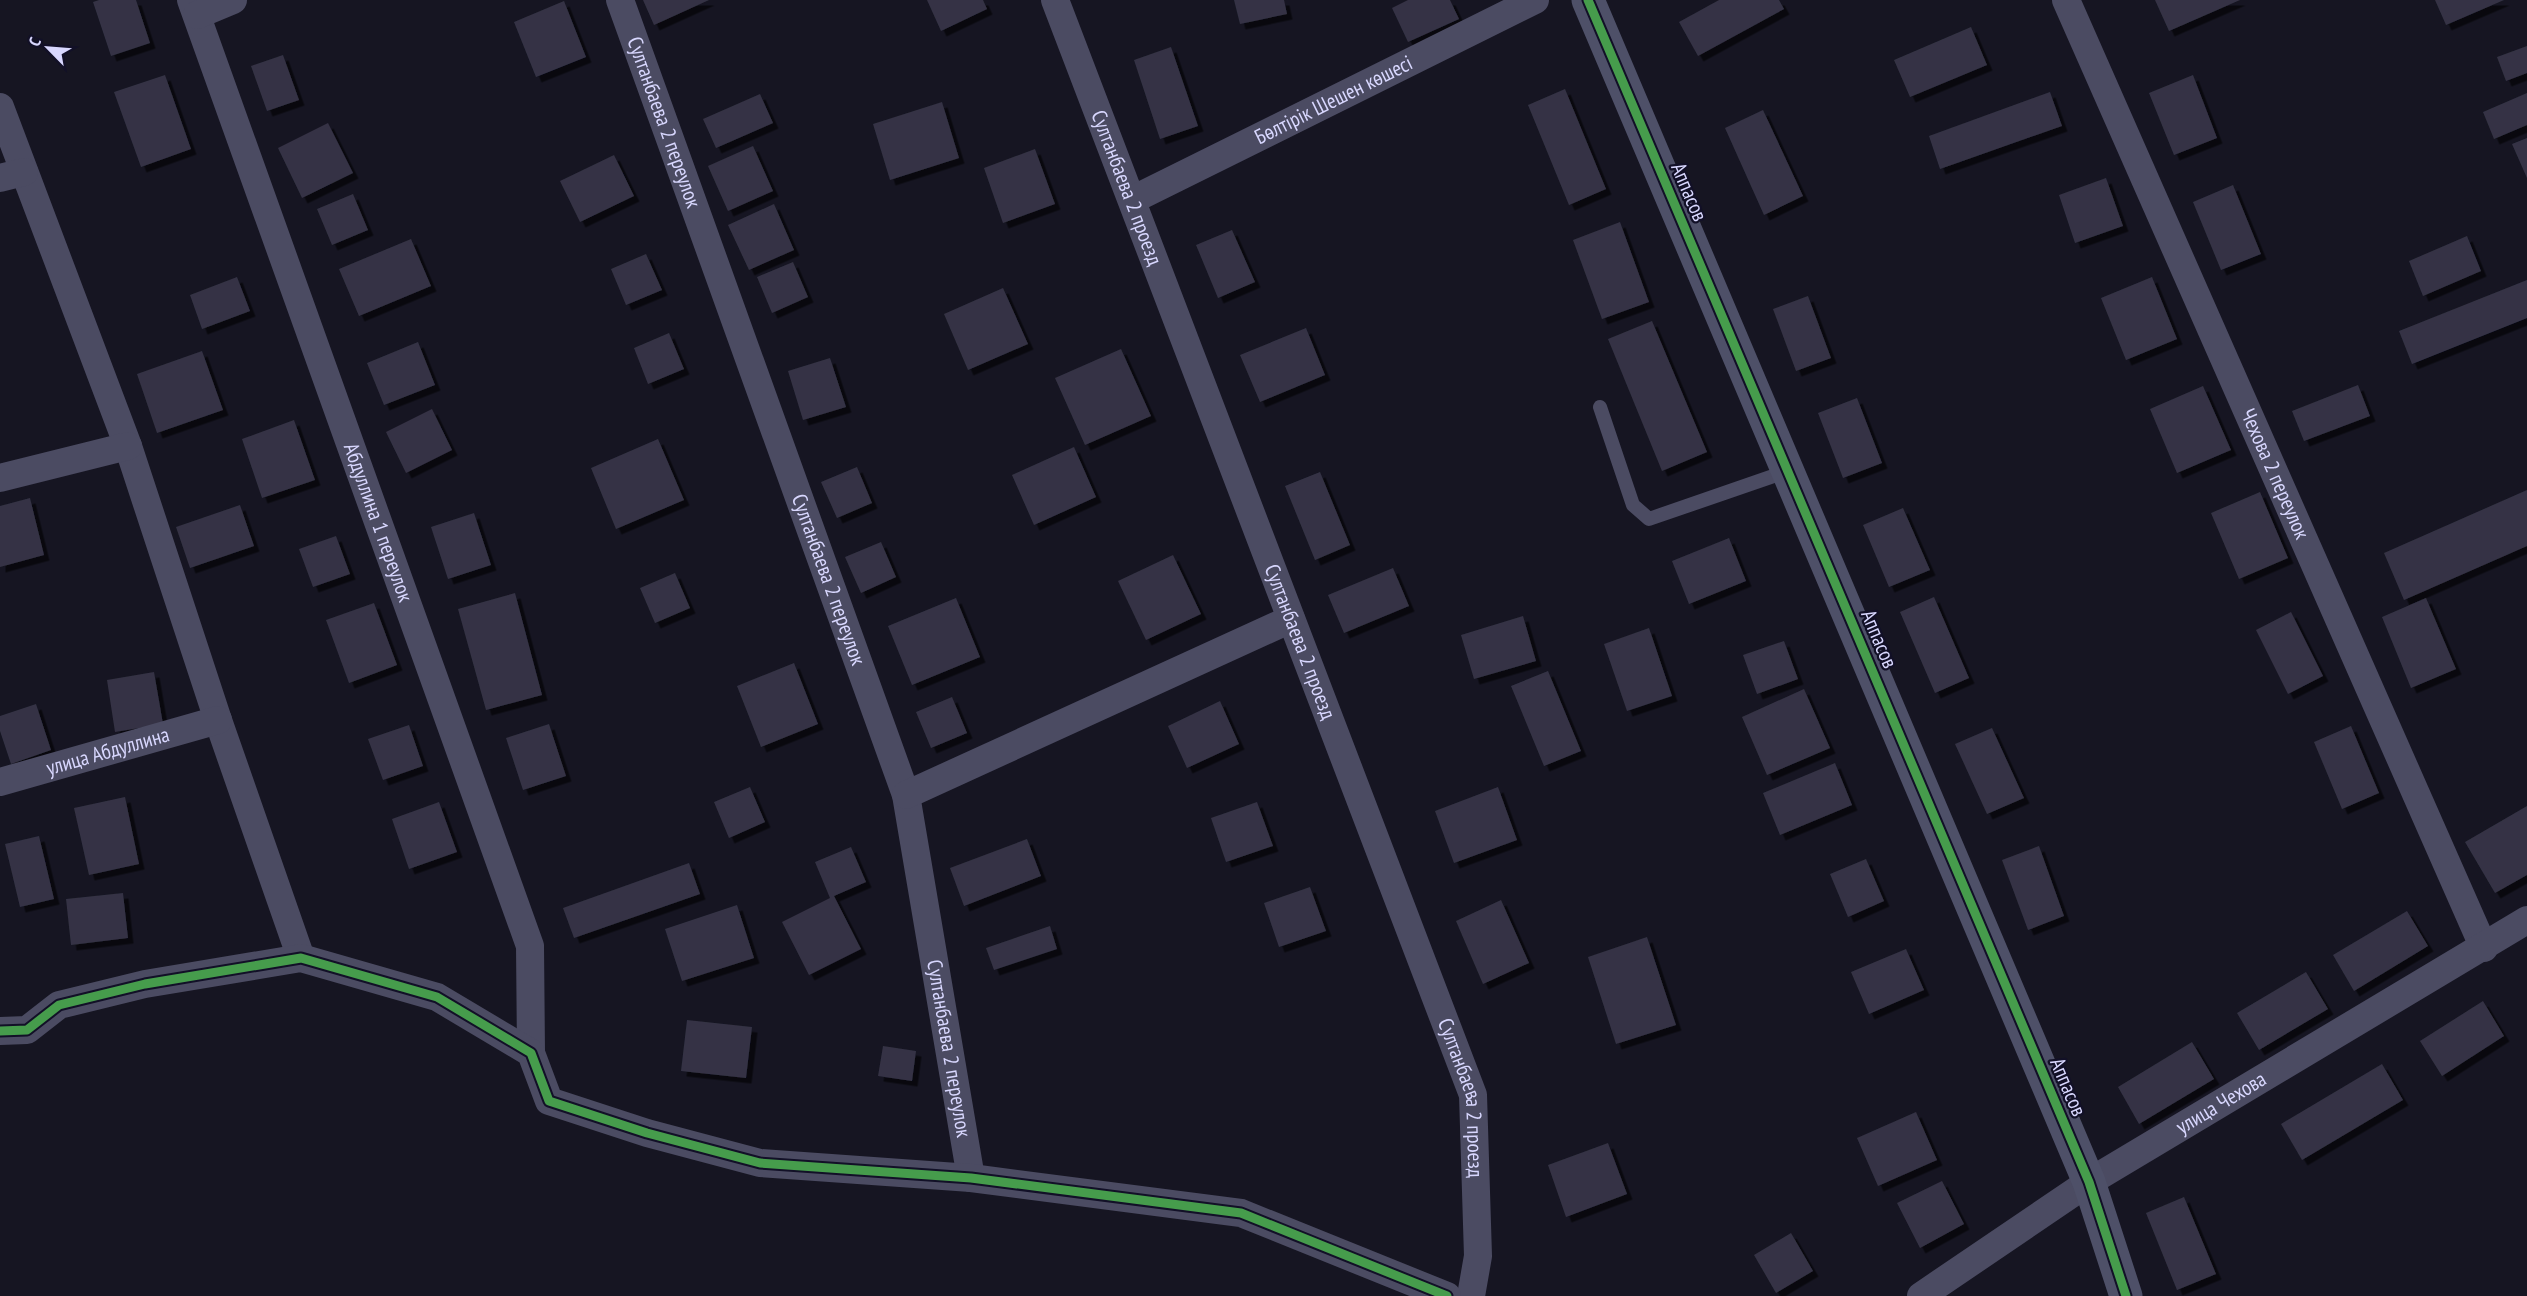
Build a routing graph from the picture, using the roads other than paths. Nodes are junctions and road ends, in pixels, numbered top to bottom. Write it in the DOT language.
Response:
graph roads {
  1 [pos="233,0"];
  2 [pos="620,0"];
  3 [pos="1055,0"];
  4 [pos="1535,0"];
  5 [pos="1588,0"];
  6 [pos="2066,0"];
  7 [pos="194,8"];
  8 [pos="0,107"];
  9 [pos="12,175"];
  10 [pos="1132,200"];
  11 [pos="1600,407"];
  12 [pos="128,446"];
  13 [pos="1788,471"];
  14 [pos="0,478"];
  15 [pos="1291,619"];
  16 [pos="218,720"];
  17 [pos="0,782"];
  18 [pos="906,795"];
  19 [pos="2527,920"];
  20 [pos="2484,948"];
  21 [pos="301,958"];
  22 [pos="0,1031"];
  23 [pos="531,1053"];
  24 [pos="971,1178"];
  25 [pos="2089,1182"];
  26 [pos="1447,1296"];
  27 [pos="1471,1296"];
  28 [pos="1921,1296"];
  29 [pos="2126,1296"];
  1 -- 7 [label="street"];
  2 -- 18 [label="street, Султанбаева 2 переулок"];
  3 -- 10 [label="street, Султанбаева 2 проезд"];
  4 -- 10 [label="street, Бөлтірік Шешен көшесі"];
  5 -- 13 [label="street, Аппасов"];
  6 -- 20 [label="street, Чехова 2 переулок"];
  7 -- 23 [label="street, Абдуллина 1 переулок"];
  8 -- 9 [label="street"];
  9 -- 12 [label="street"];
  10 -- 15 [label="street, Султанбаева 2 проезд"];
  11 -- 13 [label="lane"];
  12 -- 14 [label="street"];
  12 -- 16 [label="street"];
  13 -- 25 [label="street, Аппасов"];
  15 -- 18 [label="street"];
  15 -- 27 [label="street, Султанбаева 2 проезд"];
  16 -- 17 [label="street, улица Абдуллина"];
  16 -- 21 [label="street"];
  18 -- 24 [label="street, Султанбаева 2 переулок"];
  19 -- 20 [label="street, улица Чехова"];
  20 -- 25 [label="street, улица Чехова"];
  21 -- 22 [label="street"];
  21 -- 23 [label="street"];
  23 -- 24 [label="street"];
  24 -- 26 [label="street"];
  25 -- 28 [label="street, улица Чехова"];
  25 -- 29 [label="street, Аппасов"];
}
